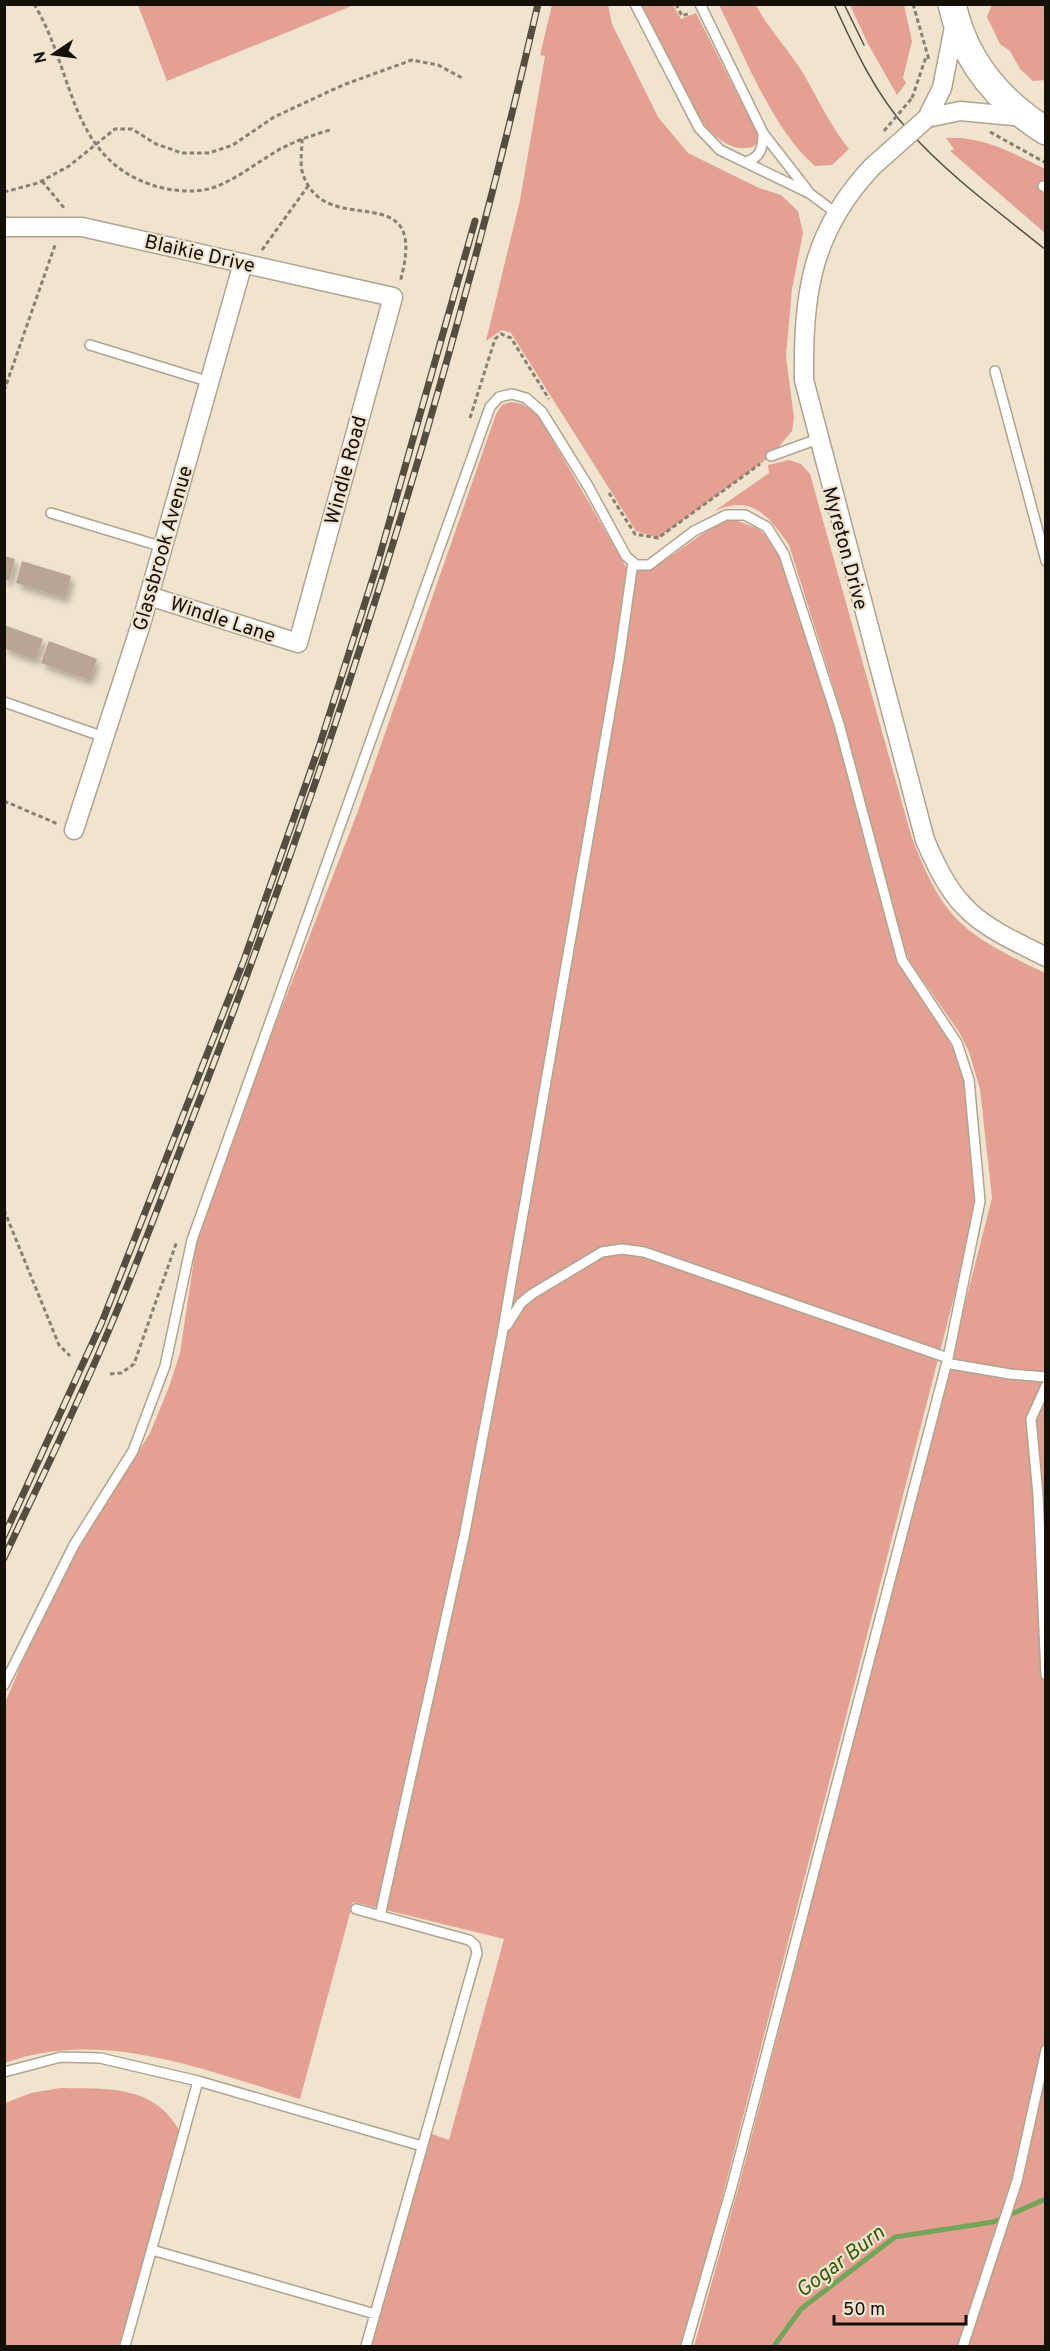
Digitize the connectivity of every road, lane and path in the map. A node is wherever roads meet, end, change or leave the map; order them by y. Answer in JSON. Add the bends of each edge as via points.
{"nodes":[{"id":1,"x":34,"y":4,"type":"edge"},
{"id":2,"x":635,"y":4,"type":"edge"},
{"id":3,"x":676,"y":4,"type":"edge"},
{"id":4,"x":700,"y":6,"type":"edge"},
{"id":5,"x":954,"y":13,"type":"edge"},
{"id":6,"x":926,"y":55,"type":"dead end"},
{"id":7,"x":464,"y":79,"type":"dead end"},
{"id":8,"x":1023,"y":117,"type":"junction"},
{"id":9,"x":927,"y":118,"type":"junction"},
{"id":10,"x":330,"y":130,"type":"dead end"},
{"id":11,"x":1046,"y":131,"type":"edge"},
{"id":12,"x":764,"y":133,"type":"junction"},
{"id":13,"x":882,"y":133,"type":"dead end"},
{"id":14,"x":302,"y":138,"type":"junction"},
{"id":15,"x":94,"y":146,"type":"junction"},
{"id":16,"x":746,"y":162,"type":"junction"},
{"id":17,"x":42,"y":181,"type":"junction"},
{"id":18,"x":308,"y":186,"type":"junction"},
{"id":19,"x":4,"y":192,"type":"edge"},
{"id":20,"x":809,"y":193,"type":"junction"},
{"id":21,"x":836,"y":213,"type":"junction"},
{"id":22,"x":64,"y":219,"type":"junction"},
{"id":23,"x":4,"y":227,"type":"edge"},
{"id":24,"x":248,"y":256,"type":"junction"},
{"id":25,"x":393,"y":297,"type":"junction"},
{"id":26,"x":90,"y":345,"type":"dead end"},
{"id":27,"x":995,"y":371,"type":"dead end"},
{"id":28,"x":210,"y":382,"type":"junction"},
{"id":29,"x":4,"y":391,"type":"edge"},
{"id":30,"x":551,"y":403,"type":"dead end"},
{"id":31,"x":467,"y":427,"type":"dead end"},
{"id":32,"x":818,"y":440,"type":"junction"},
{"id":33,"x":771,"y":456,"type":"joint"},
{"id":34,"x":603,"y":483,"type":"dead end"},
{"id":35,"x":51,"y":513,"type":"dead end"},
{"id":36,"x":163,"y":547,"type":"junction"},
{"id":37,"x":1046,"y":561,"type":"edge"},
{"id":38,"x":633,"y":562,"type":"junction"},
{"id":39,"x":149,"y":596,"type":"junction"},
{"id":40,"x":298,"y":643,"type":"joint"},
{"id":41,"x":4,"y":702,"type":"edge"},
{"id":42,"x":104,"y":737,"type":"junction"},
{"id":43,"x":4,"y":801,"type":"edge"},
{"id":44,"x":74,"y":831,"type":"joint"},
{"id":45,"x":1046,"y":957,"type":"edge"},
{"id":46,"x":4,"y":1210,"type":"edge"},
{"id":47,"x":180,"y":1232,"type":"dead end"},
{"id":48,"x":502,"y":1335,"type":"junction"},
{"id":49,"x":70,"y":1356,"type":"dead end"},
{"id":50,"x":949,"y":1361,"type":"junction"},
{"id":51,"x":110,"y":1374,"type":"dead end"},
{"id":52,"x":1046,"y":1377,"type":"edge"},
{"id":53,"x":1046,"y":1386,"type":"edge"},
{"id":54,"x":1046,"y":1675,"type":"edge"},
{"id":55,"x":4,"y":1685,"type":"edge"},
{"id":56,"x":357,"y":1909,"type":"dead end"},
{"id":57,"x":380,"y":1916,"type":"junction"},
{"id":58,"x":1046,"y":2050,"type":"edge"},
{"id":59,"x":4,"y":2072,"type":"edge"},
{"id":60,"x":198,"y":2081,"type":"junction"},
{"id":61,"x":422,"y":2146,"type":"junction"},
{"id":62,"x":152,"y":2250,"type":"junction"},
{"id":63,"x":375,"y":2314,"type":"junction"},
{"id":64,"x":125,"y":2346,"type":"edge"},
{"id":65,"x":366,"y":2346,"type":"edge"},
{"id":66,"x":686,"y":2346,"type":"edge"},
{"id":67,"x":963,"y":2346,"type":"edge"}],
"edges":[{"from":1,"to":15,"type":"path"},
{"from":2,"to":16,"type":"lane","via":[[699,128],[720,150]]},
{"from":3,"to":4,"type":"path","via":[[682,16]]},
{"from":4,"to":12,"type":"lane"},
{"from":5,"to":8,"type":"main road","via":[[968,52],[987,82]]},
{"from":5,"to":9,"type":"street","name":"Myreton Drive","via":[[942,88]]},
{"from":6,"to":13,"type":"path","bridge":true,"via":[[912,98]]},
{"from":7,"to":15,"type":"path","via":[[438,64],[412,60],[342,85],[274,117],[233,145],[209,153],[182,153],[156,144],[132,129],[115,129]]},
{"from":8,"to":9,"type":"street","name":"Myreton Drive","via":[[960,111]]},
{"from":8,"to":11,"type":"main road"},
{"from":9,"to":21,"type":"street","name":"Myreton Drive","bridge":true,"via":[[872,167]]},
{"from":10,"to":14,"type":"path"},
{"from":12,"to":16,"type":"lane","via":[[763,148]]},
{"from":12,"to":20,"type":"lane"},
{"from":14,"to":15,"type":"path","via":[[214,188],[196,190],[166,189],[134,179]]},
{"from":14,"to":18,"type":"path","via":[[302,169]]},
{"from":15,"to":17,"type":"path"},
{"from":16,"to":20,"type":"lane"},
{"from":17,"to":19,"type":"path"},
{"from":17,"to":22,"type":"path"},
{"from":18,"to":24,"type":"path","via":[[264,250]]},
{"from":18,"to":25,"type":"path","via":[[321,200],[337,208],[383,214],[398,222],[406,238],[407,259]]},
{"from":20,"to":21,"type":"lane"},
{"from":21,"to":32,"type":"street","name":"Myreton Drive","via":[[813,264],[806,304],[804,380]]},
{"from":22,"to":23,"type":"street","name":"Blaikie Drive"},
{"from":22,"to":24,"type":"street","name":"Blaikie Drive","via":[[82,226]]},
{"from":22,"to":29,"type":"path"},
{"from":24,"to":25,"type":"street","name":"Blaikie Drive"},
{"from":24,"to":28,"type":"street","name":"Glassbrook Avenue"},
{"from":25,"to":40,"type":"street","name":"Windle Road"},
{"from":26,"to":28,"type":"lane"},
{"from":27,"to":37,"type":"lane"},
{"from":28,"to":36,"type":"street","name":"Glassbrook Avenue"},
{"from":30,"to":31,"type":"path","via":[[511,338],[501,334],[495,339]]},
{"from":32,"to":33,"type":"lane"},
{"from":32,"to":45,"type":"street","name":"Myreton Drive","via":[[913,801],[941,878],[962,906],[990,929]]},
{"from":33,"to":34,"type":"path","via":[[658,537],[635,534]]},
{"from":35,"to":36,"type":"lane"},
{"from":36,"to":39,"type":"street","name":"Glassbrook Avenue"},
{"from":38,"to":48,"type":"lane"},
{"from":38,"to":50,"type":"lane","via":[[649,565],[694,531],[726,515],[745,515],[767,527],[784,554],[839,724],[902,960],[957,1043],[969,1080],[980,1202]]},
{"from":38,"to":55,"type":"lane","via":[[542,412],[526,398],[512,394],[499,398],[490,407],[192,1240],[165,1366],[133,1451],[74,1545]]},
{"from":39,"to":40,"type":"street","name":"Windle Lane"},
{"from":39,"to":42,"type":"street","name":"Glassbrook Avenue"},
{"from":41,"to":42,"type":"lane"},
{"from":42,"to":44,"type":"street","name":"Glassbrook Avenue"},
{"from":43,"to":44,"type":"path"},
{"from":46,"to":49,"type":"path","via":[[59,1345]]},
{"from":47,"to":51,"type":"path","via":[[134,1364]]},
{"from":48,"to":50,"type":"lane","via":[[512,1315],[532,1294],[602,1252],[622,1249],[644,1252]]},
{"from":48,"to":57,"type":"lane","via":[[464,1538]]},
{"from":50,"to":52,"type":"lane"},
{"from":50,"to":66,"type":"lane","via":[[732,2186]]},
{"from":53,"to":54,"type":"lane","via":[[1031,1419]]},
{"from":56,"to":57,"type":"lane"},
{"from":57,"to":61,"type":"lane","via":[[476,1945],[477,1953]]},
{"from":58,"to":67,"type":"lane","via":[[1017,2181]]},
{"from":59,"to":60,"type":"lane","via":[[61,2057],[100,2058]]},
{"from":60,"to":61,"type":"lane"},
{"from":60,"to":62,"type":"lane"},
{"from":61,"to":63,"type":"lane"},
{"from":62,"to":63,"type":"lane"},
{"from":62,"to":64,"type":"lane"},
{"from":63,"to":65,"type":"lane"}]}
